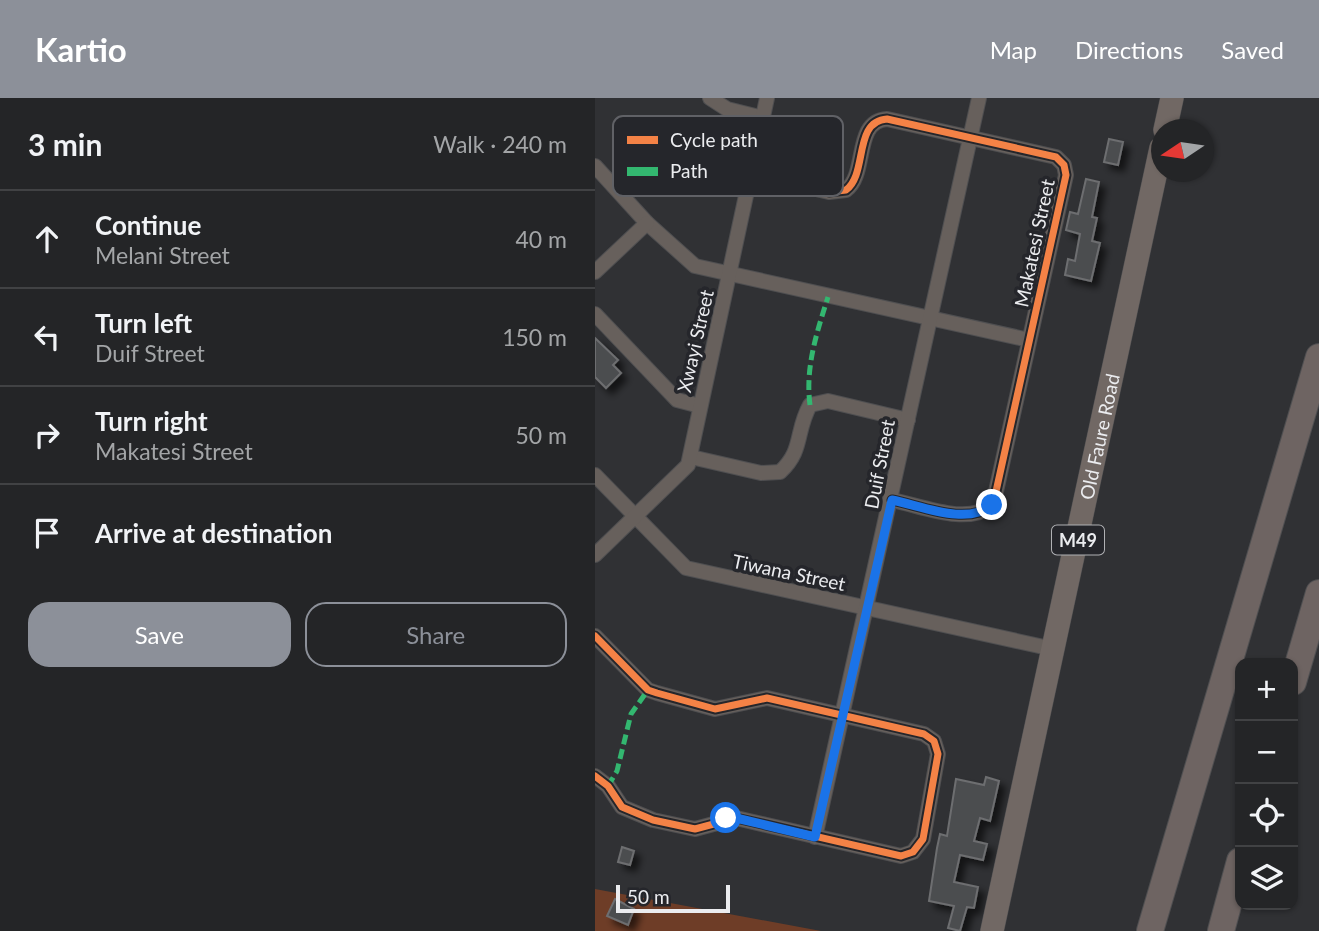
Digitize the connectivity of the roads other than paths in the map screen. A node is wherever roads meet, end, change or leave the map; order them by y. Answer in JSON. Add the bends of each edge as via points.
{"nodes":[{"id":1,"x":710,"y":98,"type":"edge"},
{"id":2,"x":767,"y":98,"type":"edge"},
{"id":3,"x":979,"y":98,"type":"edge"},
{"id":4,"x":1172,"y":98,"type":"edge"},
{"id":5,"x":755,"y":116,"type":"edge"},
{"id":6,"x":763,"y":116,"type":"edge"},
{"id":7,"x":1167,"y":119,"type":"edge"},
{"id":8,"x":970,"y":138,"type":"junction"},
{"id":9,"x":595,"y":166,"type":"edge"},
{"id":10,"x":1154,"y":182,"type":"edge"},
{"id":11,"x":613,"y":186,"type":"edge"},
{"id":12,"x":843,"y":190,"type":"edge"},
{"id":13,"x":622,"y":196,"type":"edge"},
{"id":14,"x":747,"y":196,"type":"edge"},
{"id":15,"x":647,"y":223,"type":"junction"},
{"id":16,"x":595,"y":272,"type":"edge"},
{"id":17,"x":730,"y":276,"type":"junction"},
{"id":18,"x":595,"y":314,"type":"edge"},
{"id":19,"x":932,"y":319,"type":"junction"},
{"id":20,"x":1029,"y":340,"type":"junction"},
{"id":21,"x":1319,"y":357,"type":"edge"},
{"id":22,"x":700,"y":406,"type":"junction"},
{"id":23,"x":908,"y":419,"type":"junction"},
{"id":24,"x":691,"y":457,"type":"junction"},
{"id":25,"x":595,"y":475,"type":"edge"},
{"id":26,"x":892,"y":500,"type":"junction"},
{"id":27,"x":634,"y":517,"type":"junction"},
{"id":28,"x":595,"y":555,"type":"edge"},
{"id":29,"x":1319,"y":593,"type":"edge"},
{"id":30,"x":868,"y":608,"type":"junction"},
{"id":31,"x":595,"y":636,"type":"edge"},
{"id":32,"x":1053,"y":649,"type":"junction"},
{"id":33,"x":1298,"y":665,"type":"edge"},
{"id":34,"x":843,"y":715,"type":"junction"},
{"id":35,"x":595,"y":776,"type":"edge"},
{"id":36,"x":815,"y":837,"type":"junction"},
{"id":37,"x":1235,"y":880,"type":"edge"},
{"id":38,"x":992,"y":931,"type":"edge"},
{"id":39,"x":1150,"y":931,"type":"edge"},
{"id":40,"x":1221,"y":931,"type":"edge"}],
"edges":[{"from":1,"to":5,"type":"street","via":[[727,109]]},
{"from":2,"to":6,"type":"street","name":"Xwayi Street"},
{"from":3,"to":8,"type":"street","name":"Duif Street"},
{"from":4,"to":7,"type":"main road"},
{"from":8,"to":12,"type":"street","name":"Makatesi Street","via":[[880,119],[868,129],[854,178]]},
{"from":8,"to":19,"type":"street","name":"Duif Street"},
{"from":8,"to":20,"type":"street","name":"Makatesi Street","via":[[1056,157],[1066,169]]},
{"from":9,"to":11,"type":"street"},
{"from":10,"to":32,"type":"main road","name":"Old Faure Road","number":"M49"},
{"from":13,"to":15,"type":"street"},
{"from":14,"to":17,"type":"street","name":"Xwayi Street"},
{"from":15,"to":16,"type":"street"},
{"from":15,"to":17,"type":"street","via":[[691,264]]},
{"from":17,"to":19,"type":"street"},
{"from":17,"to":22,"type":"street","name":"Xwayi Street"},
{"from":18,"to":22,"type":"street","via":[[677,400]]},
{"from":19,"to":20,"type":"street"},
{"from":19,"to":23,"type":"street","name":"Duif Street"},
{"from":20,"to":26,"type":"street","name":"Makatesi Street","via":[[992,505],[965,515]]},
{"from":21,"to":39,"type":"highway"},
{"from":22,"to":24,"type":"street","name":"Xwayi Street"},
{"from":23,"to":24,"type":"street","via":[[828,401],[810,405],[802,419],[794,459],[780,472],[761,473]]},
{"from":23,"to":26,"type":"street","name":"Duif Street"},
{"from":24,"to":27,"type":"street","name":"Xwayi Street","via":[[681,474]]},
{"from":25,"to":27,"type":"street","name":"Tiwana Street"},
{"from":26,"to":30,"type":"street","name":"Duif Street"},
{"from":27,"to":28,"type":"street","name":"Xwayi Street"},
{"from":27,"to":30,"type":"street","name":"Tiwana Street","via":[[686,568]]},
{"from":29,"to":33,"type":"highway"},
{"from":30,"to":32,"type":"street","name":"Tiwana Street"},
{"from":30,"to":34,"type":"street","name":"Duif Street"},
{"from":31,"to":34,"type":"street","via":[[648,690],[657,693],[711,709],[767,698]]},
{"from":32,"to":38,"type":"main road","name":"Old Faure Road","number":"M49"},
{"from":34,"to":36,"type":"street","name":"Duif Street"},
{"from":34,"to":36,"type":"street","via":[[924,734],[937,747],[923,839],[913,852],[899,855]]},
{"from":35,"to":36,"type":"street","via":[[622,807],[653,820],[695,829],[736,818]]},
{"from":37,"to":40,"type":"highway"}]}
